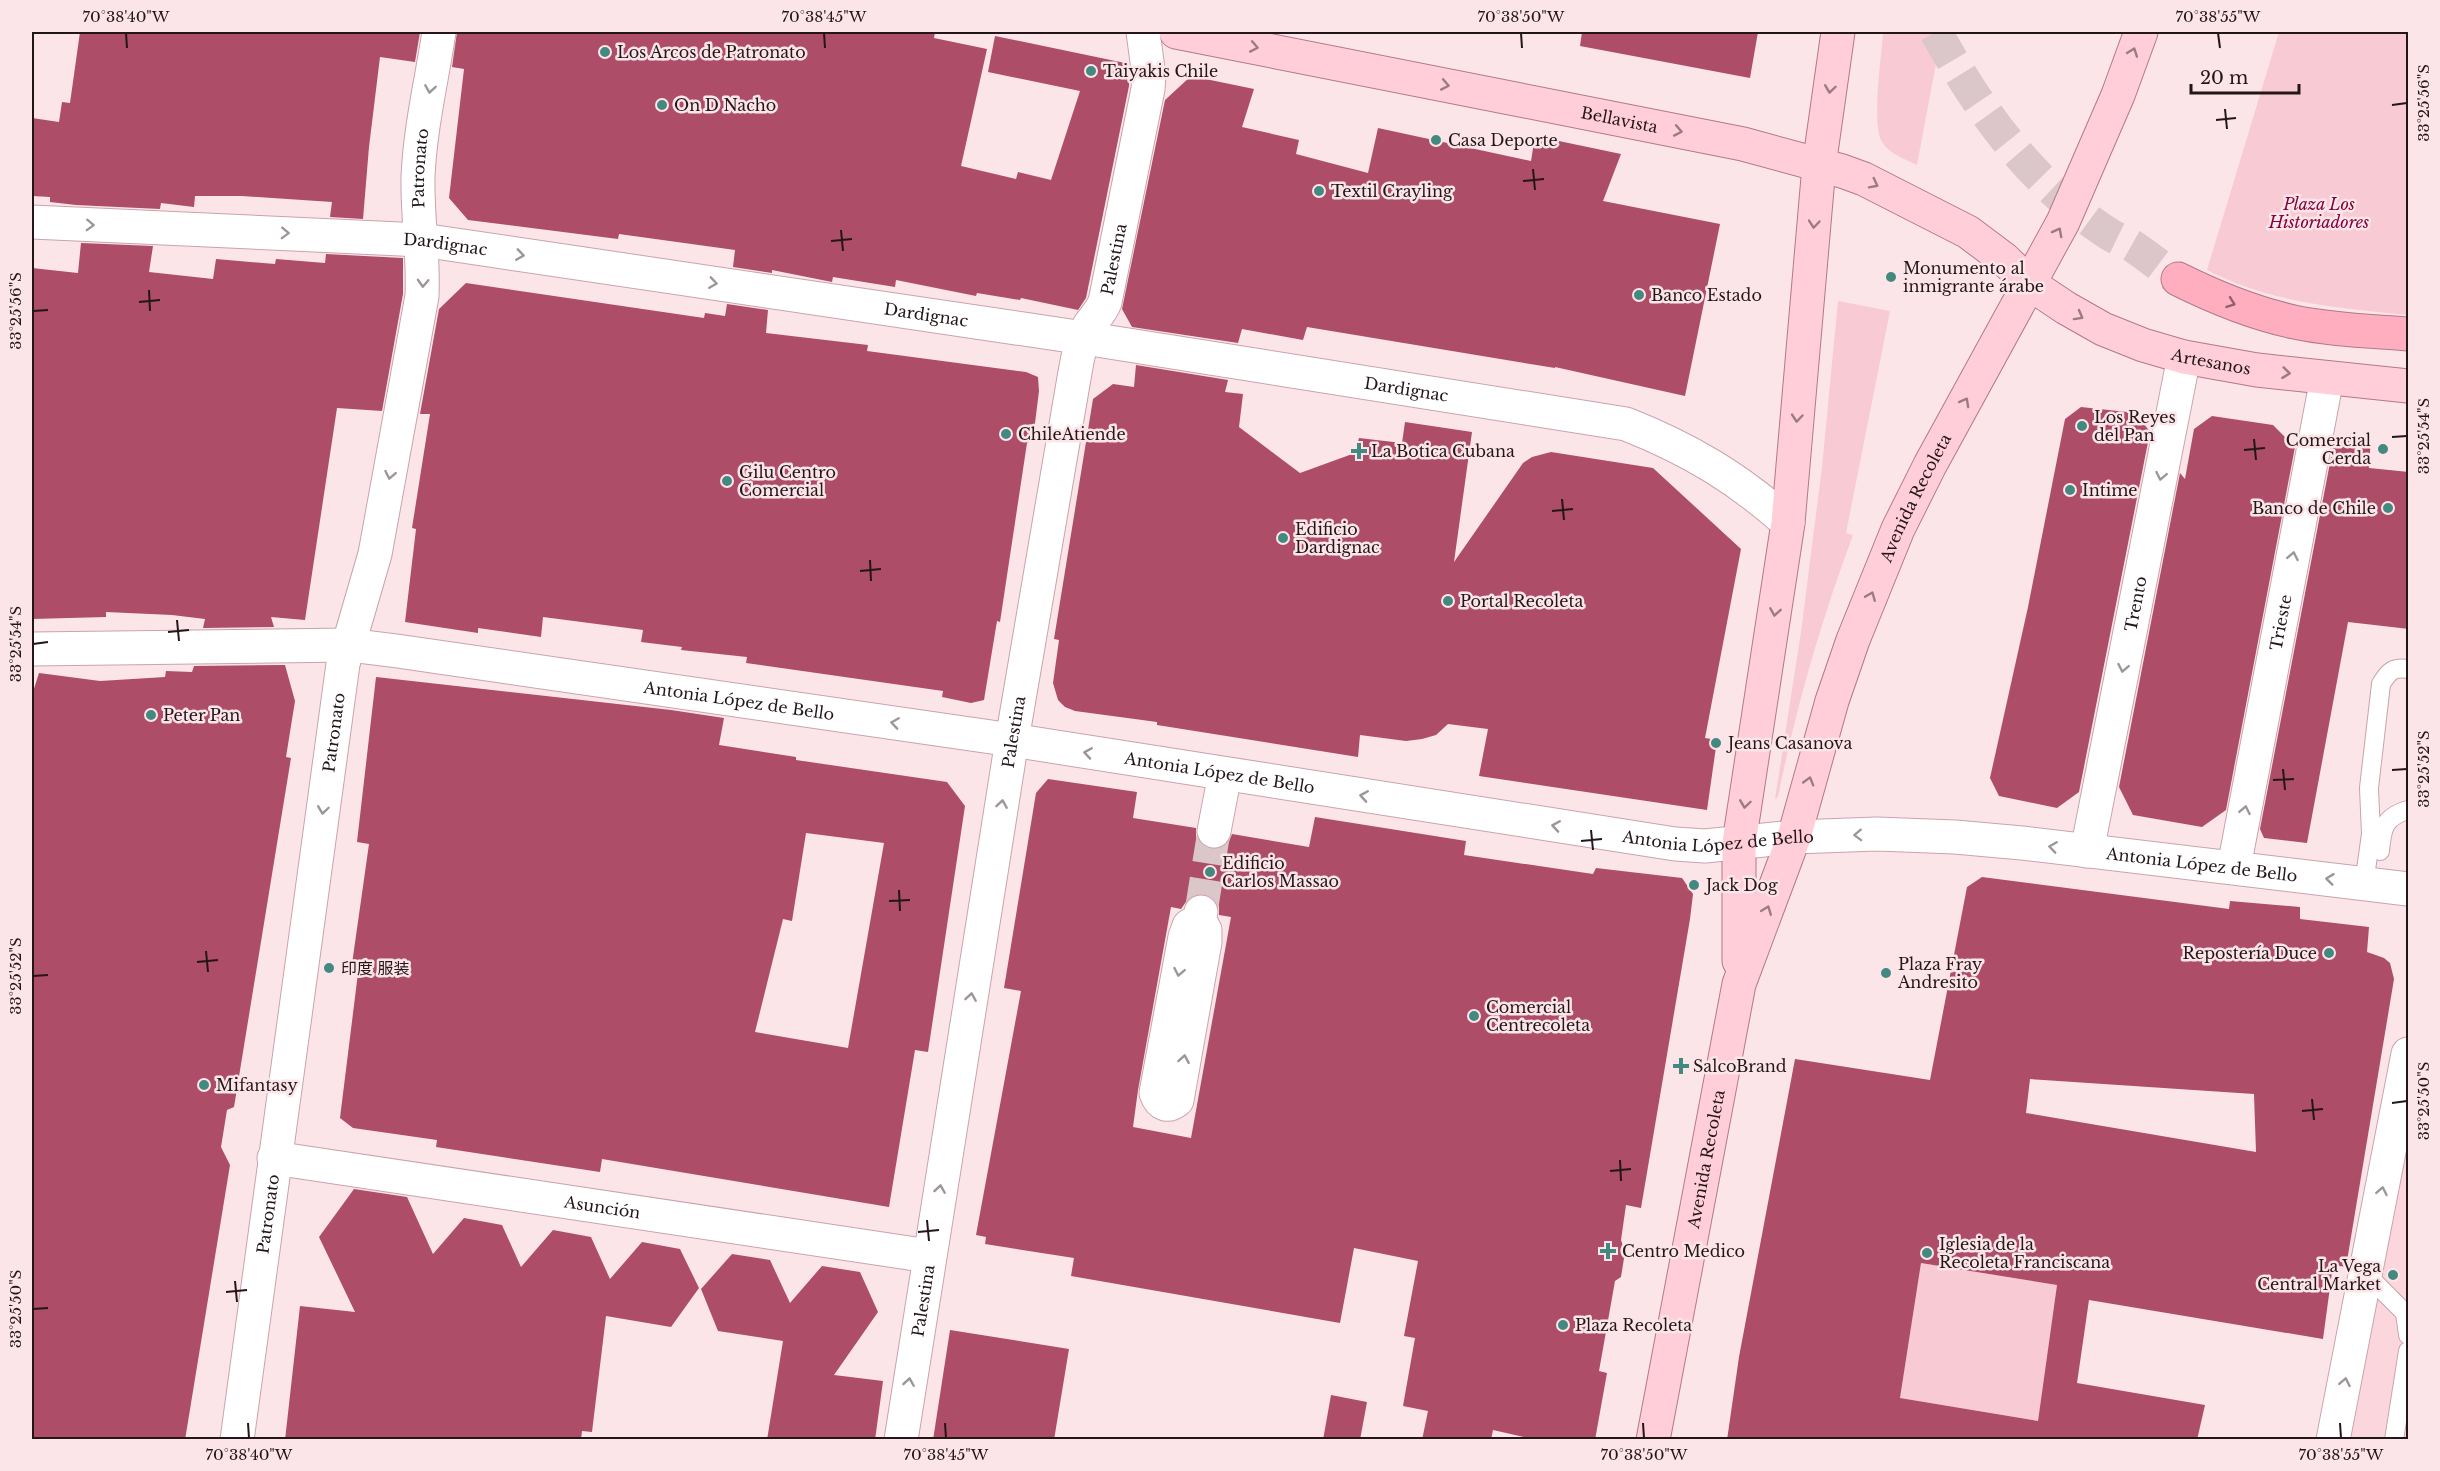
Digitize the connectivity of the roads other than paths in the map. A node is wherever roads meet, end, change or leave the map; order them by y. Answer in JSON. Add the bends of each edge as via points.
{"nodes":[{"id":1,"x":439,"y":32,"type":"edge"},
{"id":2,"x":1143,"y":32,"type":"edge"},
{"id":3,"x":1176,"y":32,"type":"edge"},
{"id":4,"x":1838,"y":32,"type":"edge"},
{"id":5,"x":2141,"y":32,"type":"edge"},
{"id":6,"x":1819,"y":166,"type":"junction"},
{"id":7,"x":32,"y":222,"type":"edge"},
{"id":8,"x":422,"y":240,"type":"junction"},
{"id":9,"x":2178,"y":279,"type":"tunnel mouth"},
{"id":10,"x":2030,"y":284,"type":"junction"},
{"id":11,"x":2409,"y":334,"type":"edge"},
{"id":12,"x":1084,"y":338,"type":"junction"},
{"id":13,"x":2184,"y":357,"type":"junction"},
{"id":14,"x":2327,"y":378,"type":"junction"},
{"id":15,"x":2409,"y":386,"type":"edge"},
{"id":16,"x":1788,"y":523,"type":"junction"},
{"id":17,"x":349,"y":645,"type":"junction"},
{"id":18,"x":32,"y":649,"type":"edge"},
{"id":19,"x":2409,"y":669,"type":"edge"},
{"id":20,"x":1012,"y":740,"type":"junction"},
{"id":21,"x":1225,"y":774,"type":"junction"},
{"id":22,"x":2370,"y":806,"type":"junction"},
{"id":23,"x":2402,"y":812,"type":"edge"},
{"id":24,"x":1214,"y":831,"type":"tunnel mouth"},
{"id":25,"x":1794,"y":837,"type":"junction"},
{"id":26,"x":1739,"y":843,"type":"junction"},
{"id":27,"x":2087,"y":851,"type":"junction"},
{"id":28,"x":2234,"y":867,"type":"junction"},
{"id":29,"x":2370,"y":885,"type":"junction"},
{"id":30,"x":2409,"y":889,"type":"edge"},
{"id":31,"x":1739,"y":984,"type":"junction"},
{"id":32,"x":2409,"y":1054,"type":"edge"},
{"id":33,"x":274,"y":1158,"type":"junction"},
{"id":34,"x":929,"y":1256,"type":"junction"},
{"id":35,"x":2366,"y":1274,"type":"junction"},
{"id":36,"x":2409,"y":1335,"type":"edge"},
{"id":37,"x":2409,"y":1351,"type":"edge"},
{"id":38,"x":237,"y":1440,"type":"edge"},
{"id":39,"x":900,"y":1440,"type":"edge"},
{"id":40,"x":1653,"y":1440,"type":"edge"},
{"id":41,"x":2333,"y":1440,"type":"edge"},
{"id":42,"x":2394,"y":1440,"type":"edge"}],
"edges":[{"from":1,"to":8,"type":"street","name":"Patronato","one_way":true,"via":[[418,174]]},
{"from":2,"to":12,"type":"street","name":"Palestina","via":[[1148,89],[1104,302]]},
{"from":3,"to":6,"type":"main road","name":"Bellavista","one_way":true,"via":[[1743,144]]},
{"from":4,"to":6,"type":"main road","name":"Avenida Recoleta","one_way":true},
{"from":10,"to":5,"type":"main road","name":"Avenida Recoleta","one_way":true,"via":[[2091,160]]},
{"from":6,"to":10,"type":"main road","name":"Bellavista","one_way":true,"via":[[1864,179],[1968,232]]},
{"from":6,"to":16,"type":"main road","name":"Avenida Recoleta","one_way":true},
{"from":7,"to":8,"type":"street","name":"Dardignac","one_way":true},
{"from":8,"to":12,"type":"street","name":"Dardignac","one_way":true},
{"from":8,"to":17,"type":"street","name":"Patronato","one_way":true,"via":[[422,296],[399,428],[369,579]]},
{"from":9,"to":11,"type":"highway","one_way":true,"via":[[2214,297],[2296,322]]},
{"from":10,"to":13,"type":"main road","name":"Artesanos","one_way":true,"via":[[2103,329]]},
{"from":25,"to":10,"type":"main road","name":"Avenida Recoleta","one_way":true,"via":[[1832,701],[1898,529]]},
{"from":12,"to":16,"type":"street","name":"Dardignac","via":[[1626,424],[1663,438],[1722,471]]},
{"from":12,"to":20,"type":"street","name":"Palestina"},
{"from":13,"to":14,"type":"main road","name":"Artesanos","one_way":true},
{"from":13,"to":27,"type":"street","name":"Trento","one_way":true},
{"from":14,"to":15,"type":"main road","name":"Artesanos"},
{"from":28,"to":14,"type":"street","name":"Trieste","one_way":true},
{"from":16,"to":26,"type":"main road","name":"Avenida Recoleta","one_way":true},
{"from":17,"to":18,"type":"street","name":"Antonia López de Bello"},
{"from":20,"to":17,"type":"street","name":"Antonia López de Bello","one_way":true},
{"from":17,"to":33,"type":"street","name":"Patronato","one_way":true,"via":[[343,664]]},
{"from":19,"to":22,"type":"lane","via":[[2388,672],[2381,684]]},
{"from":21,"to":20,"type":"street","name":"Antonia López de Bello","one_way":true},
{"from":34,"to":20,"type":"street","name":"Palestina","one_way":true},
{"from":21,"to":24,"type":"street"},
{"from":26,"to":21,"type":"street","name":"Antonia López de Bello","one_way":true,"via":[[1675,844]]},
{"from":22,"to":23,"type":"lane"},
{"from":22,"to":29,"type":"lane"},
{"from":23,"to":29,"type":"lane","via":[[2382,828]]},
{"from":25,"to":26,"type":"street","name":"Antonia López de Bello"},
{"from":27,"to":25,"type":"street","name":"Antonia López de Bello","one_way":true,"via":[[1955,837]]},
{"from":31,"to":25,"type":"main road","name":"Avenida Recoleta","one_way":true},
{"from":26,"to":31,"type":"main road","name":"Avenida Recoleta"},
{"from":27,"to":28,"type":"street","name":"Antonia López de Bello"},
{"from":29,"to":28,"type":"street","name":"Antonia López de Bello","one_way":true},
{"from":29,"to":30,"type":"street","name":"Antonia López de Bello"},
{"from":31,"to":40,"type":"main road","name":"Avenida Recoleta"},
{"from":35,"to":32,"type":"street","one_way":true},
{"from":33,"to":34,"type":"street","name":"Asunción"},
{"from":33,"to":38,"type":"street","name":"Patronato"},
{"from":39,"to":34,"type":"street","name":"Palestina","one_way":true},
{"from":35,"to":36,"type":"lane","via":[[2405,1313]]},
{"from":41,"to":35,"type":"street","one_way":true},
{"from":37,"to":42,"type":"lane"}]}
